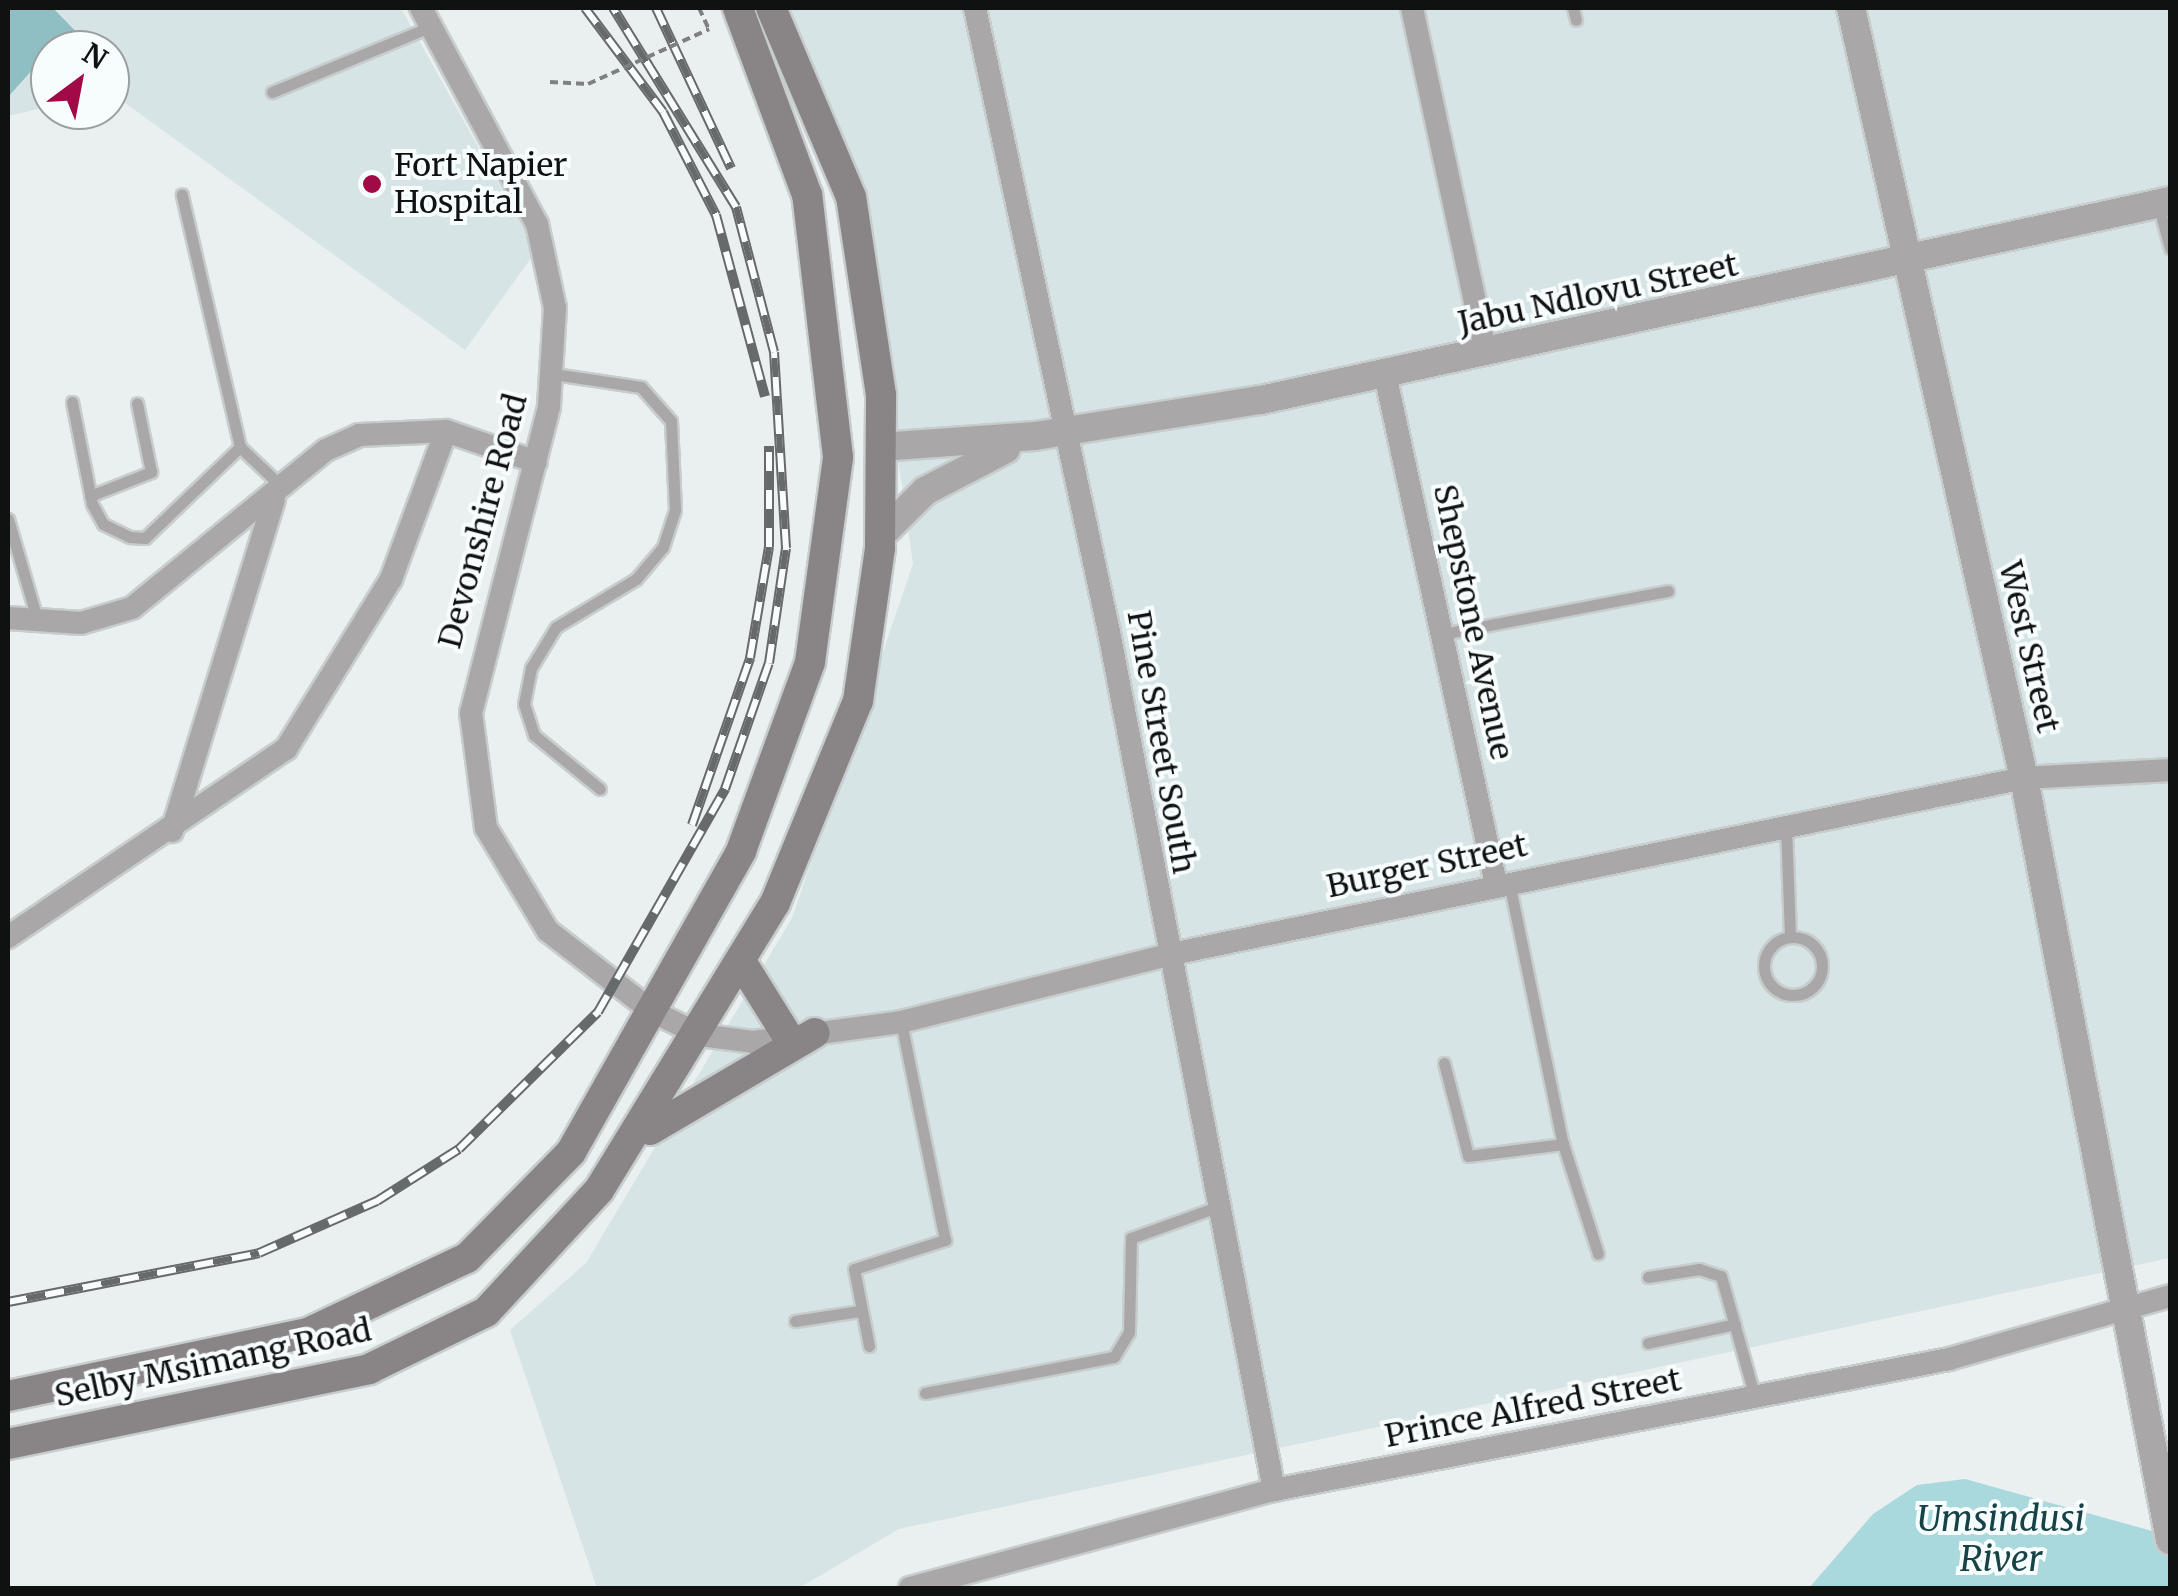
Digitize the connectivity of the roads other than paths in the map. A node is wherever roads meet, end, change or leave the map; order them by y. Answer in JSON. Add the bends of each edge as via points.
{"nodes":[{"id":1,"x":738,"y":8,"type":"edge"},
{"id":2,"x":771,"y":8,"type":"edge"},
{"id":3,"x":974,"y":8,"type":"edge"},
{"id":4,"x":1412,"y":8,"type":"edge"},
{"id":5,"x":1851,"y":8,"type":"edge"},
{"id":6,"x":427,"y":16,"type":"edge"},
{"id":7,"x":272,"y":92,"type":"dead end"},
{"id":8,"x":182,"y":195,"type":"dead end"},
{"id":9,"x":2164,"y":202,"type":"edge"},
{"id":10,"x":2170,"y":248,"type":"edge"},
{"id":11,"x":1908,"y":262,"type":"junction"},
{"id":12,"x":1486,"y":353,"type":"junction"},
{"id":13,"x":554,"y":374,"type":"junction"},
{"id":14,"x":1386,"y":374,"type":"junction"},
{"id":15,"x":72,"y":402,"type":"dead end"},
{"id":16,"x":137,"y":402,"type":"dead end"},
{"id":17,"x":1065,"y":430,"type":"junction"},
{"id":18,"x":446,"y":431,"type":"junction"},
{"id":19,"x":1035,"y":436,"type":"junction"},
{"id":20,"x":240,"y":447,"type":"junction"},
{"id":21,"x":880,"y":447,"type":"junction"},
{"id":22,"x":536,"y":462,"type":"junction"},
{"id":23,"x":279,"y":493,"type":"junction"},
{"id":24,"x":90,"y":496,"type":"junction"},
{"id":25,"x":8,"y":519,"type":"edge"},
{"id":26,"x":880,"y":536,"type":"junction"},
{"id":27,"x":1668,"y":591,"type":"dead end"},
{"id":28,"x":8,"y":618,"type":"edge"},
{"id":29,"x":38,"y":622,"type":"junction"},
{"id":30,"x":1442,"y":634,"type":"junction"},
{"id":31,"x":2170,"y":770,"type":"edge"},
{"id":32,"x":2024,"y":778,"type":"junction"},
{"id":33,"x":600,"y":789,"type":"dead end"},
{"id":34,"x":1786,"y":826,"type":"junction"},
{"id":35,"x":172,"y":830,"type":"junction"},
{"id":36,"x":1502,"y":883,"type":"junction"},
{"id":37,"x":1790,"y":937,"type":"junction"},
{"id":38,"x":8,"y":938,"type":"edge"},
{"id":39,"x":1167,"y":955,"type":"junction"},
{"id":40,"x":742,"y":963,"type":"junction"},
{"id":41,"x":652,"y":1011,"type":"junction"},
{"id":42,"x":901,"y":1022,"type":"junction"},
{"id":43,"x":700,"y":1035,"type":"junction"},
{"id":44,"x":802,"y":1035,"type":"junction"},
{"id":45,"x":1444,"y":1063,"type":"dead end"},
{"id":46,"x":632,"y":1144,"type":"junction"},
{"id":47,"x":1563,"y":1144,"type":"junction"},
{"id":48,"x":1217,"y":1207,"type":"junction"},
{"id":49,"x":1598,"y":1254,"type":"dead end"},
{"id":50,"x":1648,"y":1277,"type":"dead end"},
{"id":51,"x":2170,"y":1296,"type":"edge"},
{"id":52,"x":2125,"y":1306,"type":"junction"},
{"id":53,"x":859,"y":1311,"type":"junction"},
{"id":54,"x":796,"y":1321,"type":"dead end"},
{"id":55,"x":1735,"y":1324,"type":"junction"},
{"id":56,"x":1648,"y":1343,"type":"dead end"},
{"id":57,"x":869,"y":1346,"type":"dead end"},
{"id":58,"x":925,"y":1392,"type":"dead end"},
{"id":59,"x":8,"y":1396,"type":"edge"},
{"id":60,"x":1755,"y":1398,"type":"junction"},
{"id":61,"x":8,"y":1444,"type":"edge"},
{"id":62,"x":1274,"y":1490,"type":"junction"},
{"id":63,"x":2170,"y":1540,"type":"edge"},
{"id":64,"x":910,"y":1588,"type":"edge"}],
"edges":[{"from":1,"to":41,"type":"main road","name":"Selby Msimang Road","via":[[781,109],[822,274],[835,381],[834,526],[810,662],[772,780]]},
{"from":2,"to":21,"type":"main road","name":"Selby Msimang Road","via":[[851,197]]},
{"from":3,"to":17,"type":"street","name":"Pine Street South"},
{"from":4,"to":12,"type":"street"},
{"from":5,"to":11,"type":"street","name":"West Street"},
{"from":6,"to":7,"type":"lane"},
{"from":6,"to":13,"type":"street","name":"Devonshire Road","via":[[549,258]]},
{"from":8,"to":20,"type":"lane"},
{"from":9,"to":10,"type":"lane"},
{"from":9,"to":11,"type":"street","name":"Jabu Ndlovu Street"},
{"from":11,"to":12,"type":"street","name":"Jabu Ndlovu Street"},
{"from":11,"to":32,"type":"street","name":"West Street"},
{"from":12,"to":14,"type":"street","name":"Jabu Ndlovu Street"},
{"from":13,"to":22,"type":"street","name":"Devonshire Road"},
{"from":13,"to":33,"type":"lane","via":[[641,387],[671,421],[675,510],[664,547],[636,579],[556,626],[530,668],[524,704],[534,735]]},
{"from":14,"to":17,"type":"street","name":"Jabu Ndlovu Street"},
{"from":14,"to":30,"type":"street","name":"Shepstone Avenue"},
{"from":15,"to":24,"type":"lane"},
{"from":16,"to":24,"type":"lane","via":[[151,472]]},
{"from":17,"to":19,"type":"street","name":"Jabu Ndlovu Street"},
{"from":17,"to":39,"type":"street","name":"Pine Street South"},
{"from":18,"to":22,"type":"street"},
{"from":18,"to":23,"type":"street","via":[[359,435]]},
{"from":18,"to":35,"type":"street","via":[[408,546],[308,724],[259,772]]},
{"from":19,"to":21,"type":"street","name":"Jabu Ndlovu Street"},
{"from":19,"to":26,"type":"street","name":"Jabu Ndlovu Street","via":[[926,490]]},
{"from":20,"to":23,"type":"lane"},
{"from":20,"to":24,"type":"lane","via":[[145,538],[103,524]]},
{"from":21,"to":26,"type":"main road","name":"Selby Msimang Road"},
{"from":22,"to":41,"type":"street","name":"Devonshire Road","via":[[478,660],[470,743],[477,793],[498,858],[548,931]]},
{"from":23,"to":29,"type":"street","via":[[132,608],[81,623]]},
{"from":23,"to":35,"type":"street"},
{"from":25,"to":29,"type":"lane"},
{"from":26,"to":40,"type":"main road","name":"Selby Msimang Road","via":[[858,701]]},
{"from":27,"to":30,"type":"lane"},
{"from":28,"to":29,"type":"street"},
{"from":30,"to":36,"type":"street","name":"Shepstone Avenue"},
{"from":31,"to":32,"type":"street","name":"Burger Street"},
{"from":32,"to":34,"type":"street","name":"Burger Street"},
{"from":32,"to":52,"type":"street","name":"West Street"},
{"from":34,"to":36,"type":"street","name":"Burger Street"},
{"from":34,"to":37,"type":"lane"},
{"from":35,"to":38,"type":"street"},
{"from":36,"to":39,"type":"street","name":"Burger Street"},
{"from":36,"to":47,"type":"lane"},
{"from":37,"to":37,"type":"lane","via":[[1764,960],[1778,992],[1797,996],[1814,989],[1821,954]]},
{"from":39,"to":42,"type":"street","name":"Burger Street"},
{"from":39,"to":48,"type":"street","name":"Pine Street South"},
{"from":40,"to":43,"type":"main road","name":"Selby Msimang Road"},
{"from":40,"to":44,"type":"main road"},
{"from":41,"to":43,"type":"street","name":"Devonshire Road"},
{"from":41,"to":59,"type":"main road","name":"Selby Msimang Road","via":[[570,1152],[467,1258],[308,1333]]},
{"from":42,"to":44,"type":"street","name":"Burger Street"},
{"from":42,"to":53,"type":"lane","via":[[945,1240],[854,1268]]},
{"from":43,"to":44,"type":"street","name":"Burger Street"},
{"from":43,"to":46,"type":"main road","name":"Selby Msimang Road"},
{"from":44,"to":46,"type":"main road"},
{"from":45,"to":47,"type":"lane","via":[[1468,1156]]},
{"from":46,"to":61,"type":"main road","name":"Selby Msimang Road","via":[[521,1281],[486,1312],[410,1352]]},
{"from":47,"to":49,"type":"lane"},
{"from":48,"to":58,"type":"lane","via":[[1131,1238],[1129,1332],[1114,1358]]},
{"from":48,"to":62,"type":"street","name":"Pine Street South"},
{"from":50,"to":55,"type":"lane","via":[[1712,1271],[1725,1282]]},
{"from":51,"to":52,"type":"street","name":"Prince Alfred Street"},
{"from":52,"to":60,"type":"street","name":"Prince Alfred Street","via":[[1949,1359]]},
{"from":52,"to":63,"type":"street","name":"West Street"},
{"from":53,"to":54,"type":"lane"},
{"from":53,"to":57,"type":"lane"},
{"from":55,"to":56,"type":"lane"},
{"from":55,"to":60,"type":"lane"},
{"from":60,"to":62,"type":"street","name":"Prince Alfred Street"},
{"from":62,"to":64,"type":"street","name":"Prince Alfred Street"}]}
